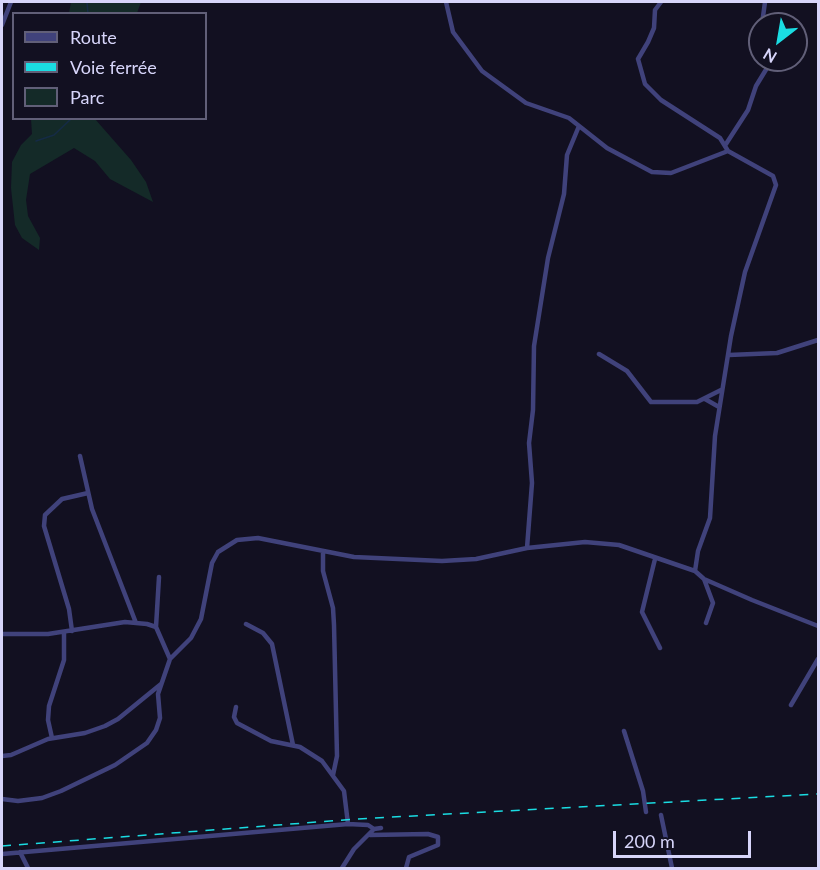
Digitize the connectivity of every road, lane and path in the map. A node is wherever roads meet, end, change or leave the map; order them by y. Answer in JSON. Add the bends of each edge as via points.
{"nodes":[{"id":1,"x":11,"y":2,"type":"edge"},
{"id":2,"x":446,"y":2,"type":"edge"},
{"id":3,"x":661,"y":2,"type":"edge"},
{"id":4,"x":2,"y":25,"type":"edge"},
{"id":5,"x":765,"y":72,"type":"edge"},
{"id":6,"x":579,"y":126,"type":"junction"},
{"id":7,"x":726,"y":144,"type":"junction"},
{"id":8,"x":728,"y":151,"type":"junction"},
{"id":9,"x":819,"y":340,"type":"edge"},
{"id":10,"x":599,"y":354,"type":"dead end"},
{"id":11,"x":729,"y":355,"type":"junction"},
{"id":12,"x":721,"y":390,"type":"junction"},
{"id":13,"x":705,"y":399,"type":"junction"},
{"id":14,"x":719,"y":407,"type":"junction"},
{"id":15,"x":80,"y":456,"type":"dead end"},
{"id":16,"x":88,"y":493,"type":"junction"},
{"id":17,"x":527,"y":548,"type":"junction"},
{"id":18,"x":323,"y":553,"type":"junction"},
{"id":19,"x":655,"y":559,"type":"junction"},
{"id":20,"x":695,"y":571,"type":"junction"},
{"id":21,"x":159,"y":577,"type":"dead end"},
{"id":22,"x":704,"y":579,"type":"junction"},
{"id":23,"x":136,"y":623,"type":"junction"},
{"id":24,"x":706,"y":623,"type":"dead end"},
{"id":25,"x":246,"y":624,"type":"dead end"},
{"id":26,"x":819,"y":626,"type":"edge"},
{"id":27,"x":156,"y":627,"type":"junction"},
{"id":28,"x":72,"y":631,"type":"junction"},
{"id":29,"x":63,"y":632,"type":"junction"},
{"id":30,"x":2,"y":634,"type":"edge"},
{"id":31,"x":660,"y":648,"type":"dead end"},
{"id":32,"x":170,"y":659,"type":"junction"},
{"id":33,"x":819,"y":659,"type":"edge"},
{"id":34,"x":161,"y":684,"type":"junction"},
{"id":35,"x":792,"y":705,"type":"dead end"},
{"id":36,"x":236,"y":707,"type":"dead end"},
{"id":37,"x":624,"y":731,"type":"dead end"},
{"id":38,"x":52,"y":738,"type":"junction"},
{"id":39,"x":293,"y":745,"type":"junction"},
{"id":40,"x":2,"y":756,"type":"edge"},
{"id":41,"x":333,"y":775,"type":"junction"},
{"id":42,"x":2,"y":799,"type":"edge"},
{"id":43,"x":646,"y":812,"type":"dead end"},
{"id":44,"x":661,"y":815,"type":"dead end"},
{"id":45,"x":348,"y":824,"type":"junction"},
{"id":46,"x":381,"y":828,"type":"dead end"},
{"id":47,"x":374,"y":830,"type":"junction"},
{"id":48,"x":370,"y":835,"type":"junction"},
{"id":49,"x":20,"y":852,"type":"junction"},
{"id":50,"x":2,"y":854,"type":"edge"},
{"id":51,"x":28,"y":868,"type":"edge"},
{"id":52,"x":342,"y":868,"type":"edge"},
{"id":53,"x":406,"y":868,"type":"edge"},
{"id":54,"x":672,"y":868,"type":"edge"}],
"edges":[{"from":1,"to":4,"type":"street"},
{"from":2,"to":6,"type":"street","via":[[453,32],[482,71],[526,103],[560,113]]},
{"from":3,"to":7,"type":"street","via":[[654,28],[638,59],[645,84],[661,100]]},
{"from":5,"to":7,"type":"street","via":[[748,110]]},
{"from":6,"to":8,"type":"street","via":[[607,148],[658,174],[680,170]]},
{"from":6,"to":17,"type":"street","via":[[567,155],[564,194],[548,258],[534,346]]},
{"from":7,"to":8,"type":"street"},
{"from":8,"to":11,"type":"street","via":[[773,176],[776,185],[745,272]]},
{"from":9,"to":11,"type":"street","via":[[777,353]]},
{"from":10,"to":13,"type":"street","via":[[627,371],[651,402],[689,404]]},
{"from":11,"to":12,"type":"street"},
{"from":12,"to":13,"type":"street"},
{"from":12,"to":14,"type":"street"},
{"from":13,"to":14,"type":"street"},
{"from":14,"to":20,"type":"street","via":[[710,518]]},
{"from":15,"to":16,"type":"street"},
{"from":16,"to":23,"type":"street"},
{"from":16,"to":28,"type":"street","via":[[62,499],[45,515],[44,526]]},
{"from":17,"to":18,"type":"street","via":[[476,559],[442,561]]},
{"from":17,"to":19,"type":"street","via":[[598,543],[629,547]]},
{"from":18,"to":32,"type":"street","via":[[258,538],[227,544],[212,563],[197,629]]},
{"from":18,"to":41,"type":"street","via":[[334,625],[337,756]]},
{"from":19,"to":20,"type":"street"},
{"from":19,"to":31,"type":"street","via":[[642,612]]},
{"from":20,"to":22,"type":"street"},
{"from":21,"to":27,"type":"street"},
{"from":22,"to":24,"type":"street","via":[[713,603]]},
{"from":22,"to":26,"type":"street"},
{"from":23,"to":27,"type":"street"},
{"from":23,"to":28,"type":"street"},
{"from":25,"to":39,"type":"street","via":[[263,633],[272,644]]},
{"from":27,"to":32,"type":"street"},
{"from":28,"to":29,"type":"street"},
{"from":29,"to":30,"type":"street"},
{"from":29,"to":38,"type":"street","via":[[64,660],[49,706]]},
{"from":32,"to":34,"type":"street"},
{"from":33,"to":35,"type":"street"},
{"from":34,"to":38,"type":"street","via":[[105,726]]},
{"from":34,"to":42,"type":"street","via":[[156,730],[134,754],[42,798]]},
{"from":36,"to":39,"type":"street","via":[[237,723],[271,741]]},
{"from":37,"to":43,"type":"street"},
{"from":38,"to":40,"type":"street"},
{"from":39,"to":41,"type":"street","via":[[322,760]]},
{"from":41,"to":45,"type":"street","via":[[346,798]]},
{"from":44,"to":54,"type":"street"},
{"from":45,"to":47,"type":"street","via":[[368,825]]},
{"from":45,"to":49,"type":"street"},
{"from":46,"to":47,"type":"street"},
{"from":47,"to":48,"type":"street"},
{"from":48,"to":52,"type":"street"},
{"from":48,"to":53,"type":"street","via":[[438,837],[438,845],[410,857]]},
{"from":49,"to":50,"type":"street"},
{"from":49,"to":51,"type":"street"}]}
